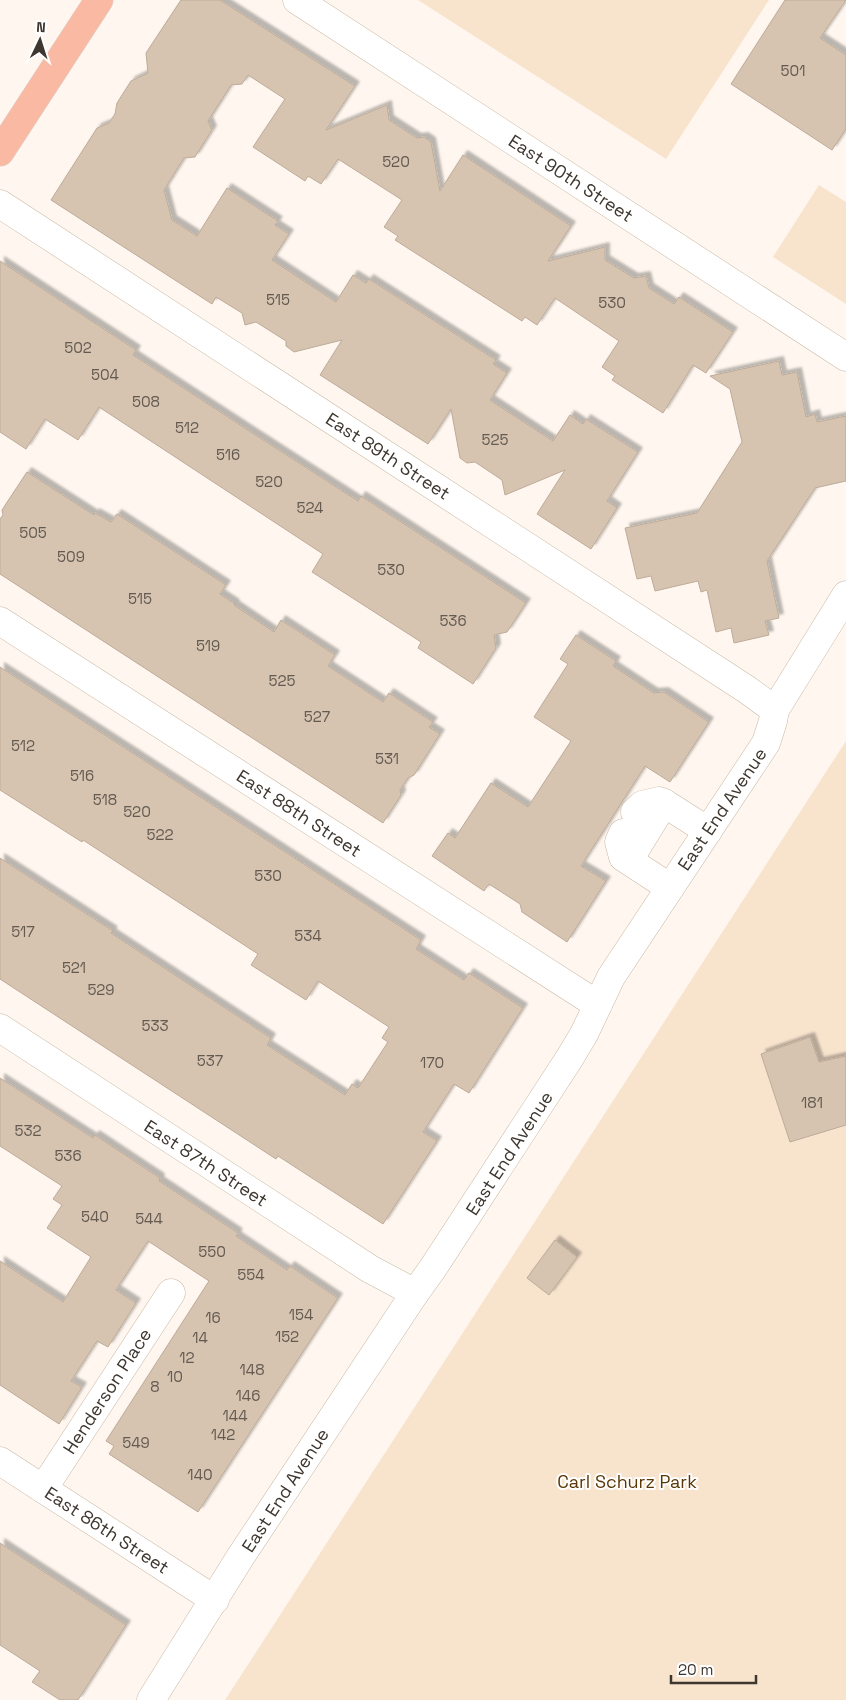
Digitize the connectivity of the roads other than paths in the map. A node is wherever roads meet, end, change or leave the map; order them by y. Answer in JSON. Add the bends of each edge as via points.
{"nodes":[{"id":1,"x":99,"y":0,"type":"edge"},
{"id":2,"x":296,"y":0,"type":"edge"},
{"id":3,"x":0,"y":152,"type":"edge"},
{"id":4,"x":0,"y":204,"type":"edge"},
{"id":5,"x":846,"y":357,"type":"edge"},
{"id":6,"x":846,"y":595,"type":"edge"},
{"id":7,"x":0,"y":621,"type":"edge"},
{"id":8,"x":775,"y":710,"type":"junction"},
{"id":9,"x":664,"y":803,"type":"junction"},
{"id":10,"x":708,"y":831,"type":"junction"},
{"id":11,"x":629,"y":860,"type":"junction"},
{"id":12,"x":669,"y":887,"type":"junction"},
{"id":13,"x":598,"y":1005,"type":"junction"},
{"id":14,"x":0,"y":1028,"type":"edge"},
{"id":15,"x":171,"y":1293,"type":"dead end"},
{"id":16,"x":415,"y":1293,"type":"junction"},
{"id":17,"x":0,"y":1461,"type":"edge"},
{"id":18,"x":43,"y":1489,"type":"junction"},
{"id":19,"x":214,"y":1600,"type":"junction"},
{"id":20,"x":151,"y":1700,"type":"edge"}],
"edges":[{"from":1,"to":3,"type":"main road"},
{"from":2,"to":5,"type":"street","name":"East 90th Street"},
{"from":4,"to":8,"type":"street","name":"East 89th Street"},
{"from":6,"to":8,"type":"street","name":"East End Avenue"},
{"from":7,"to":13,"type":"street","name":"East 88th Street"},
{"from":8,"to":10,"type":"street","name":"East End Avenue","via":[[766,743]]},
{"from":9,"to":10,"type":"street"},
{"from":9,"to":11,"type":"street"},
{"from":9,"to":11,"type":"street","via":[[642,804],[629,822],[618,842],[623,856]]},
{"from":10,"to":12,"type":"street","name":"East End Avenue"},
{"from":11,"to":12,"type":"street"},
{"from":12,"to":13,"type":"street","name":"East End Avenue","via":[[611,977]]},
{"from":13,"to":16,"type":"street","name":"East End Avenue","via":[[569,1059]]},
{"from":14,"to":16,"type":"street","name":"East 87th Street","via":[[370,1269]]},
{"from":15,"to":18,"type":"street","name":"Henderson Place"},
{"from":16,"to":19,"type":"street","name":"East End Avenue"},
{"from":17,"to":18,"type":"street","name":"East 86th Street"},
{"from":18,"to":19,"type":"street","name":"East 86th Street"},
{"from":19,"to":20,"type":"street","name":"East End Avenue"}]}
